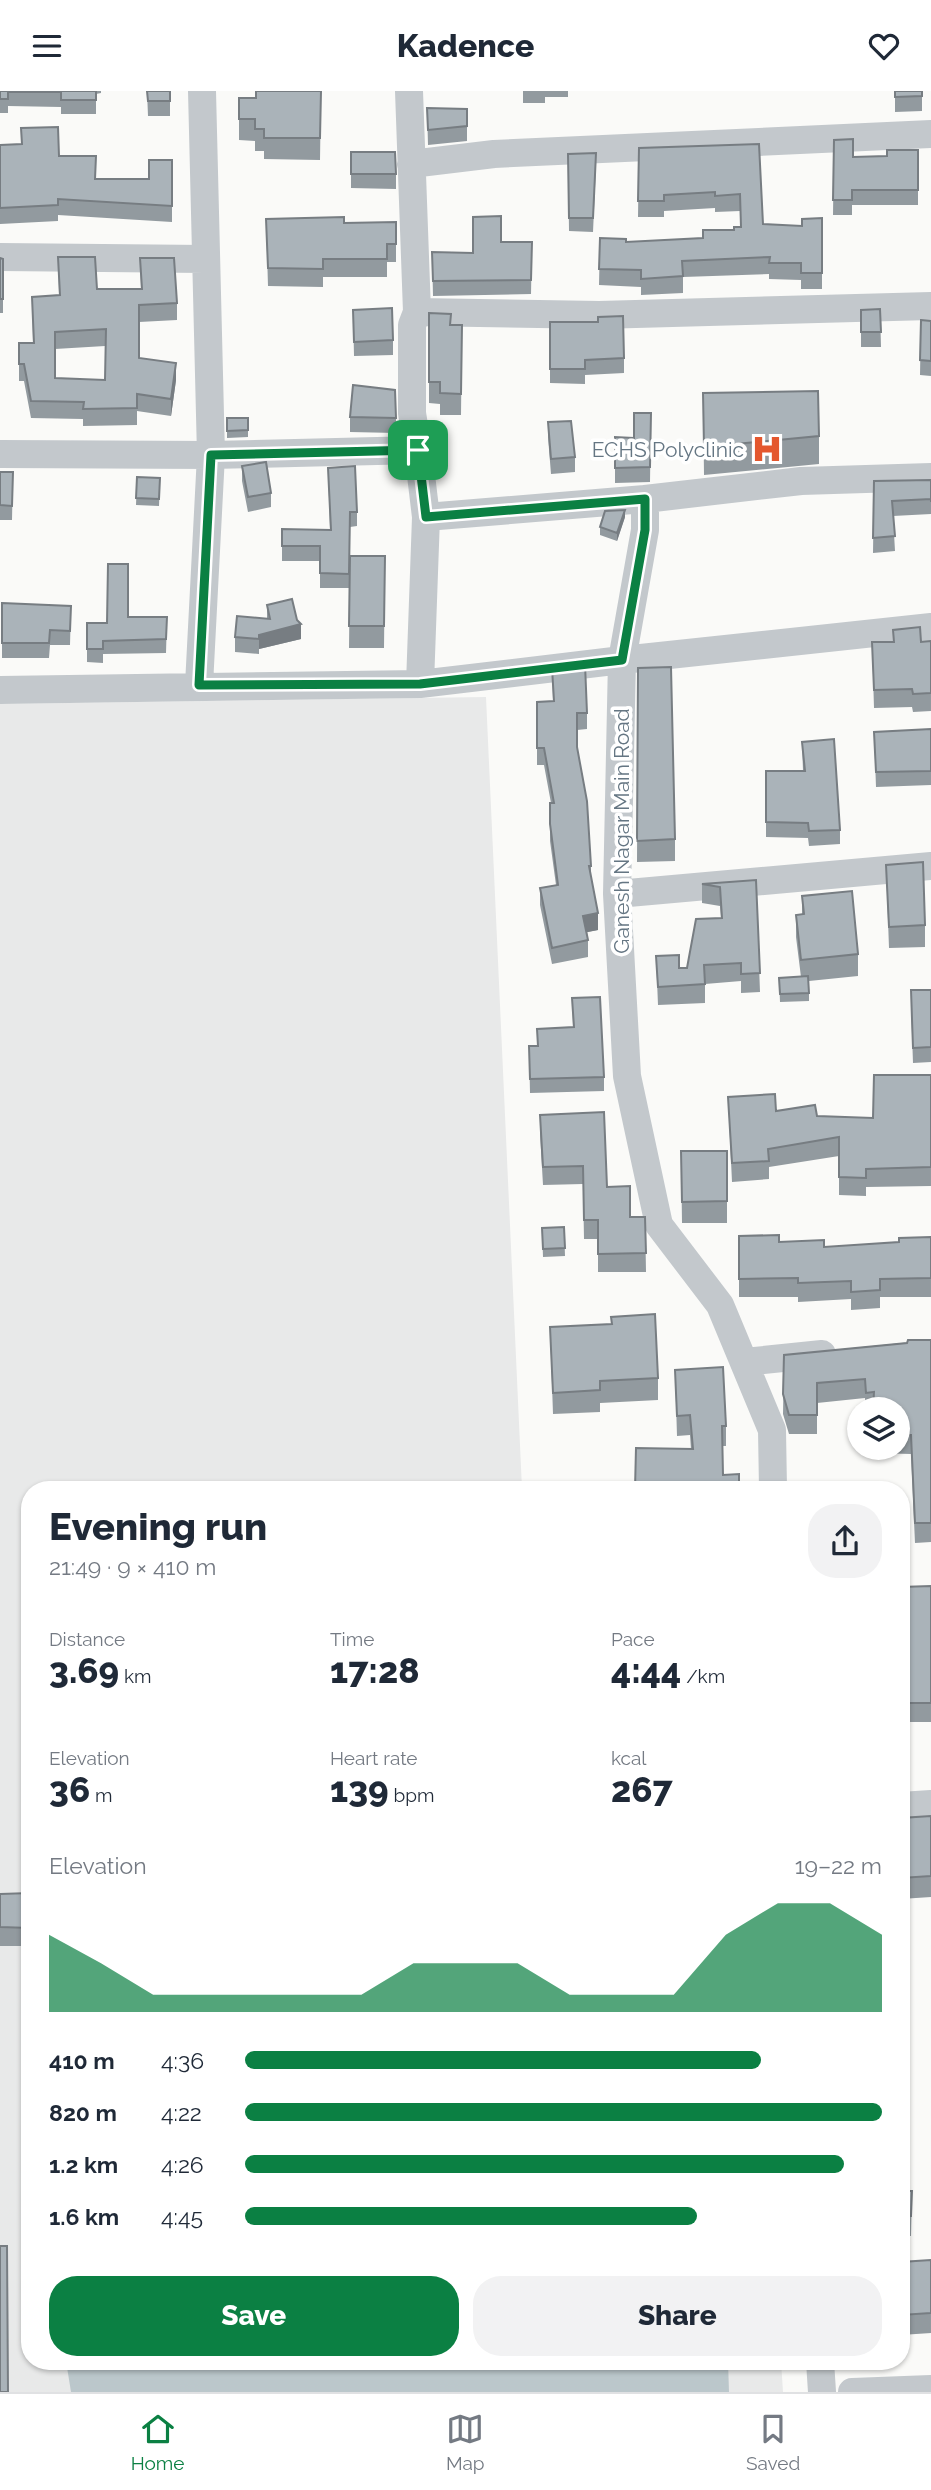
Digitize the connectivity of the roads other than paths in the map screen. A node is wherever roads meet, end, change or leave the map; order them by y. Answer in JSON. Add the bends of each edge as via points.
{"nodes":[{"id":1,"x":202,"y":91,"type":"edge"},
{"id":2,"x":409,"y":91,"type":"edge"},
{"id":3,"x":931,"y":134,"type":"edge"},
{"id":4,"x":411,"y":164,"type":"junction"},
{"id":5,"x":0,"y":257,"type":"edge"},
{"id":6,"x":205,"y":259,"type":"junction"},
{"id":7,"x":931,"y":306,"type":"edge"},
{"id":8,"x":417,"y":312,"type":"junction"},
{"id":9,"x":418,"y":450,"type":"junction"},
{"id":10,"x":0,"y":454,"type":"edge"},
{"id":11,"x":211,"y":455,"type":"junction"},
{"id":12,"x":931,"y":477,"type":"edge"},
{"id":13,"x":645,"y":499,"type":"junction"},
{"id":14,"x":426,"y":517,"type":"junction"},
{"id":15,"x":931,"y":627,"type":"edge"},
{"id":16,"x":622,"y":660,"type":"junction"},
{"id":17,"x":420,"y":684,"type":"junction"},
{"id":18,"x":199,"y":685,"type":"junction"},
{"id":19,"x":0,"y":690,"type":"edge"},
{"id":20,"x":931,"y":866,"type":"edge"},
{"id":21,"x":617,"y":894,"type":"junction"},
{"id":22,"x":848,"y":1350,"type":"edge"},
{"id":23,"x":744,"y":1362,"type":"junction"},
{"id":24,"x":773,"y":1481,"type":"edge"},
{"id":25,"x":931,"y":1804,"type":"edge"},
{"id":26,"x":910,"y":1805,"type":"edge"},
{"id":27,"x":821,"y":2370,"type":"edge"},
{"id":28,"x":931,"y":2389,"type":"edge"},
{"id":29,"x":822,"y":2392,"type":"edge"},
{"id":30,"x":852,"y":2392,"type":"edge"}],
"edges":[{"from":1,"to":6,"type":"street"},
{"from":2,"to":4,"type":"street"},
{"from":3,"to":4,"type":"street","via":[[494,154]]},
{"from":4,"to":8,"type":"street"},
{"from":5,"to":6,"type":"street"},
{"from":6,"to":11,"type":"street"},
{"from":7,"to":8,"type":"street","via":[[586,315]]},
{"from":8,"to":9,"type":"street","via":[[412,325],[412,413]]},
{"from":9,"to":11,"type":"street"},
{"from":9,"to":14,"type":"street"},
{"from":10,"to":11,"type":"street"},
{"from":11,"to":18,"type":"street"},
{"from":12,"to":13,"type":"street","via":[[801,481]]},
{"from":13,"to":14,"type":"street"},
{"from":13,"to":16,"type":"street","name":"Ganesh Nagar Main Road","via":[[645,530]]},
{"from":14,"to":17,"type":"street"},
{"from":15,"to":16,"type":"street"},
{"from":16,"to":17,"type":"street"},
{"from":16,"to":21,"type":"street","name":"Ganesh Nagar Main Road"},
{"from":17,"to":18,"type":"street"},
{"from":18,"to":19,"type":"street"},
{"from":20,"to":21,"type":"street"},
{"from":21,"to":23,"type":"street","name":"Ganesh Nagar Main Road","via":[[627,1076],[659,1225],[720,1305]]},
{"from":22,"to":23,"type":"street"},
{"from":23,"to":24,"type":"street","name":"Ganesh Nagar Main Road","via":[[772,1430]]},
{"from":25,"to":26,"type":"street"},
{"from":27,"to":29,"type":"street"},
{"from":28,"to":30,"type":"street"}]}
